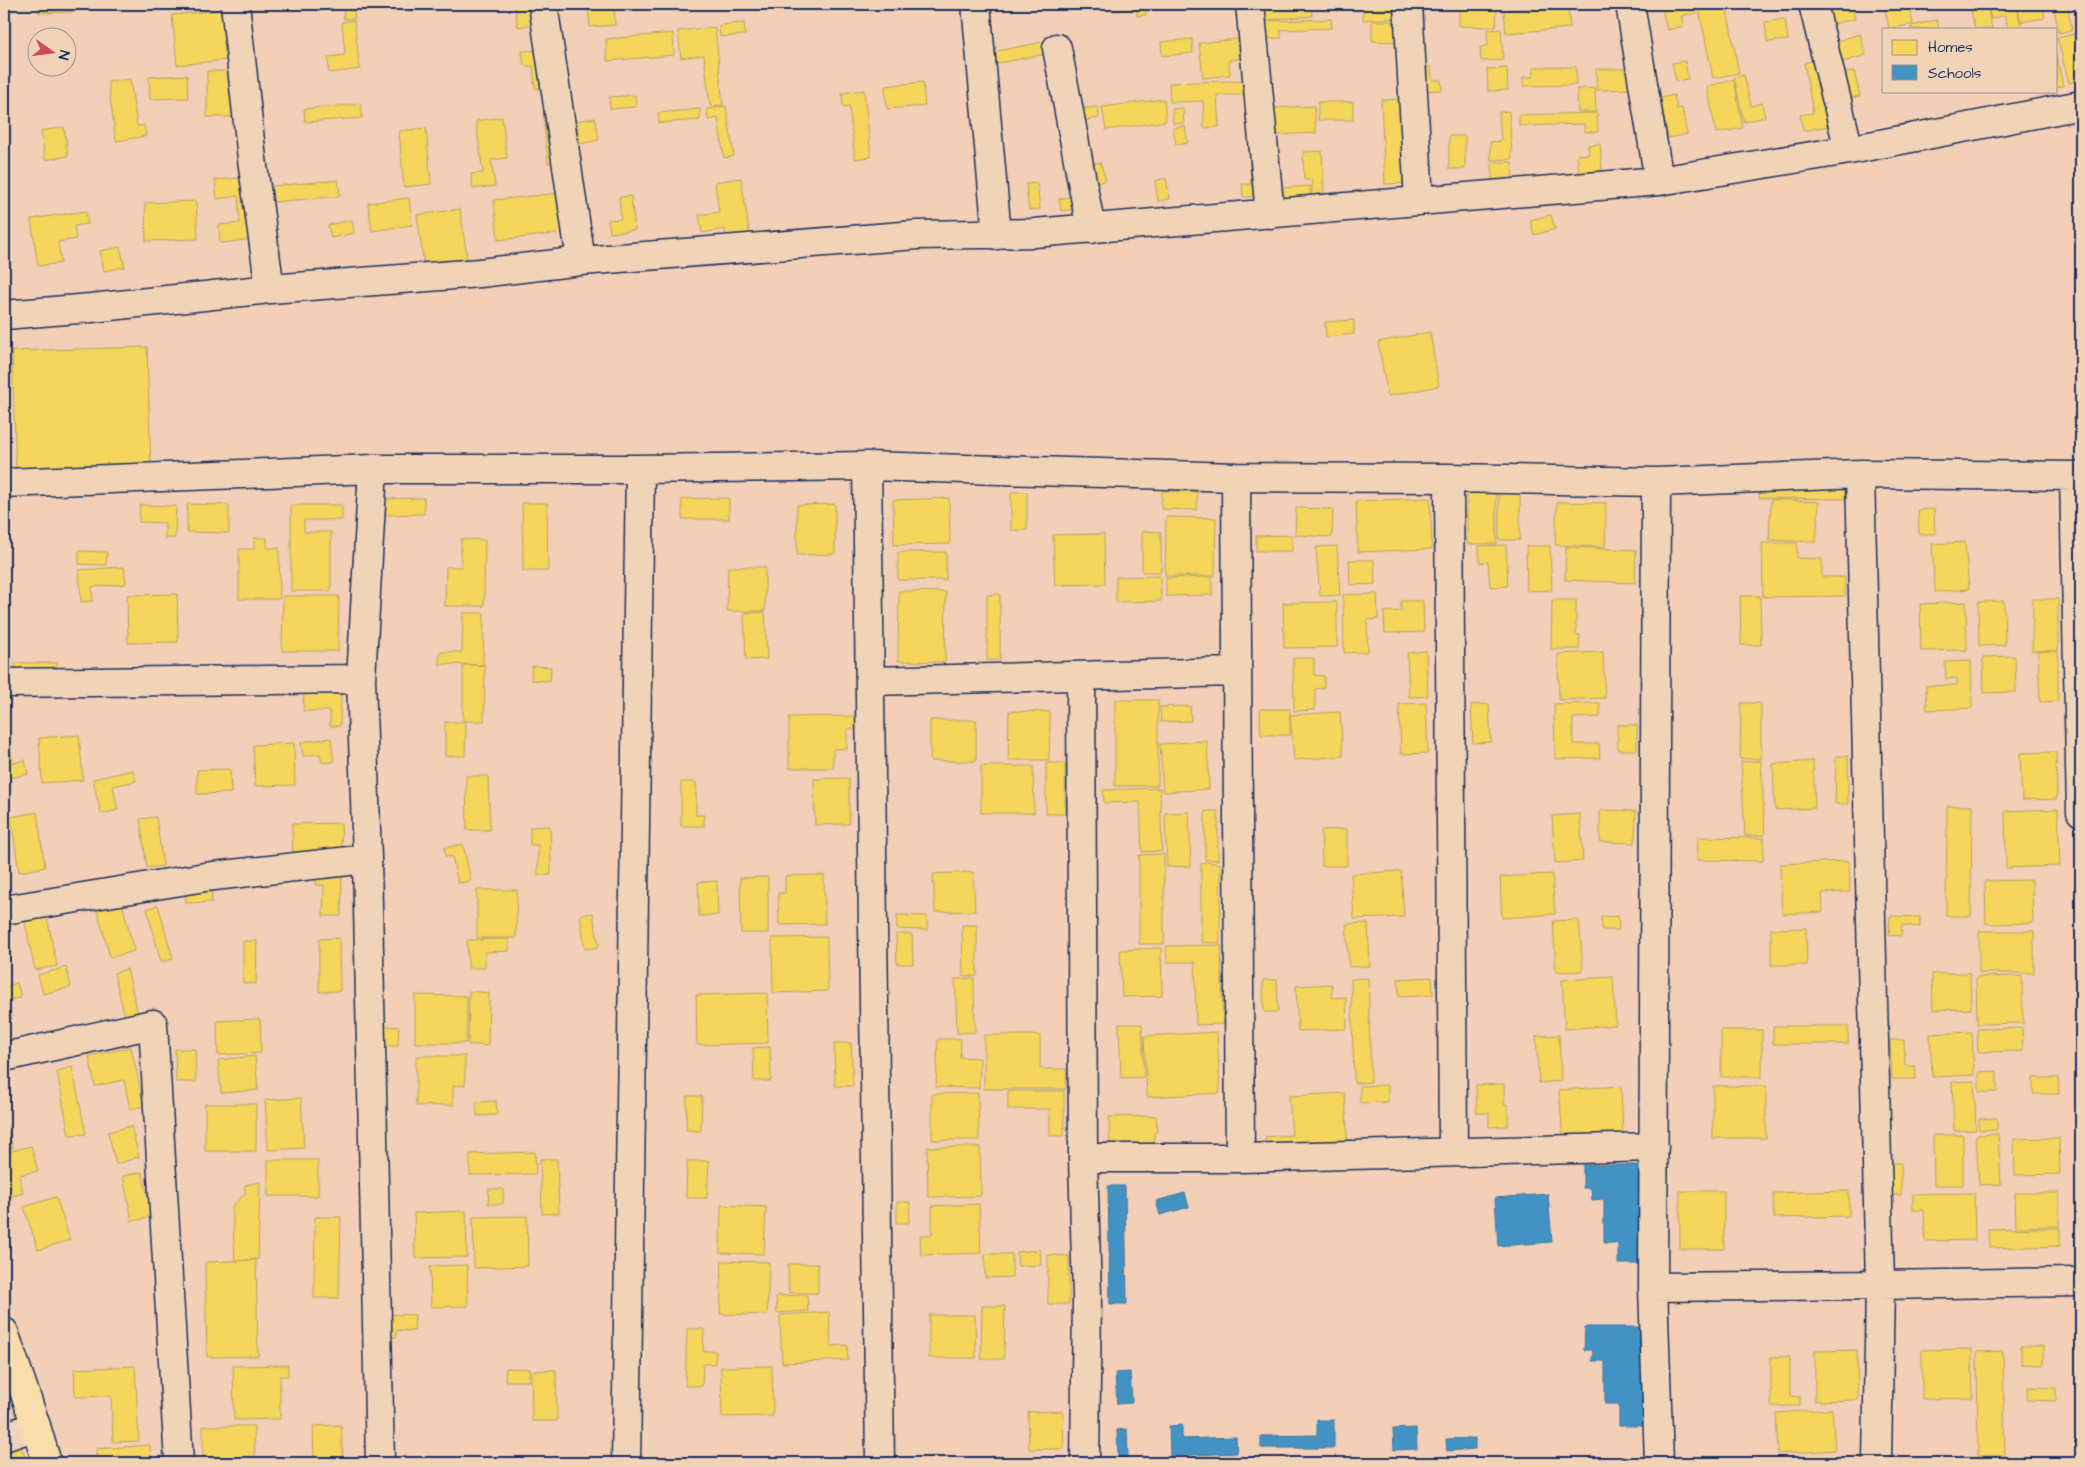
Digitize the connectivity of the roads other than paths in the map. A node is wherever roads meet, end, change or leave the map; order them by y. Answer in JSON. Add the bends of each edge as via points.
{"nodes":[{"id":1,"x":235,"y":4,"type":"edge"},
{"id":2,"x":543,"y":4,"type":"edge"},
{"id":3,"x":976,"y":4,"type":"edge"},
{"id":4,"x":1250,"y":4,"type":"edge"},
{"id":5,"x":1408,"y":4,"type":"edge"},
{"id":6,"x":1630,"y":4,"type":"edge"},
{"id":7,"x":1813,"y":4,"type":"edge"},
{"id":8,"x":1057,"y":48,"type":"dead end"},
{"id":9,"x":2081,"y":105,"type":"edge"},
{"id":10,"x":1848,"y":150,"type":"junction"},
{"id":11,"x":1659,"y":181,"type":"junction"},
{"id":12,"x":1419,"y":201,"type":"junction"},
{"id":13,"x":1270,"y":214,"type":"junction"},
{"id":14,"x":1091,"y":229,"type":"junction"},
{"id":15,"x":997,"y":235,"type":"junction"},
{"id":16,"x":581,"y":261,"type":"junction"},
{"id":17,"x":270,"y":289,"type":"junction"},
{"id":18,"x":4,"y":315,"type":"edge"},
{"id":19,"x":867,"y":466,"type":"junction"},
{"id":20,"x":372,"y":469,"type":"junction"},
{"id":21,"x":640,"y":469,"type":"junction"},
{"id":22,"x":1860,"y":474,"type":"junction"},
{"id":23,"x":2078,"y":476,"type":"edge"},
{"id":24,"x":1236,"y":477,"type":"junction"},
{"id":25,"x":1449,"y":478,"type":"junction"},
{"id":26,"x":1656,"y":482,"type":"junction"},
{"id":27,"x":4,"y":483,"type":"edge"},
{"id":28,"x":1237,"y":672,"type":"junction"},
{"id":29,"x":1080,"y":676,"type":"junction"},
{"id":30,"x":361,"y":679,"type":"junction"},
{"id":31,"x":870,"y":681,"type":"junction"},
{"id":32,"x":4,"y":683,"type":"edge"},
{"id":33,"x":2081,"y":812,"type":"edge"},
{"id":34,"x":367,"y":860,"type":"junction"},
{"id":35,"x":4,"y":910,"type":"edge"},
{"id":36,"x":4,"y":1057,"type":"edge"},
{"id":37,"x":1654,"y":1147,"type":"junction"},
{"id":38,"x":1453,"y":1152,"type":"junction"},
{"id":39,"x":1083,"y":1158,"type":"junction"},
{"id":40,"x":1240,"y":1158,"type":"junction"},
{"id":41,"x":2081,"y":1282,"type":"edge"},
{"id":42,"x":1880,"y":1286,"type":"junction"},
{"id":43,"x":1653,"y":1287,"type":"junction"},
{"id":44,"x":4,"y":1332,"type":"edge"},
{"id":45,"x":36,"y":1426,"type":"junction"},
{"id":46,"x":4,"y":1437,"type":"edge"},
{"id":47,"x":47,"y":1463,"type":"edge"},
{"id":48,"x":179,"y":1463,"type":"edge"},
{"id":49,"x":380,"y":1463,"type":"edge"},
{"id":50,"x":626,"y":1463,"type":"edge"},
{"id":51,"x":880,"y":1463,"type":"edge"},
{"id":52,"x":1085,"y":1463,"type":"edge"},
{"id":53,"x":1659,"y":1463,"type":"edge"},
{"id":54,"x":1877,"y":1463,"type":"edge"}],
"edges":[{"from":1,"to":17,"type":"street"},
{"from":2,"to":16,"type":"street"},
{"from":3,"to":15,"type":"street"},
{"from":4,"to":13,"type":"street"},
{"from":5,"to":12,"type":"street"},
{"from":6,"to":11,"type":"street"},
{"from":7,"to":10,"type":"street"},
{"from":8,"to":14,"type":"street"},
{"from":9,"to":10,"type":"street"},
{"from":10,"to":11,"type":"street"},
{"from":11,"to":12,"type":"street"},
{"from":12,"to":13,"type":"street"},
{"from":13,"to":14,"type":"street"},
{"from":14,"to":15,"type":"street"},
{"from":15,"to":16,"type":"street","via":[[916,235]]},
{"from":16,"to":17,"type":"street","via":[[480,274]]},
{"from":17,"to":18,"type":"street"},
{"from":19,"to":21,"type":"street"},
{"from":19,"to":24,"type":"street"},
{"from":19,"to":31,"type":"street"},
{"from":20,"to":21,"type":"street"},
{"from":20,"to":27,"type":"street"},
{"from":20,"to":30,"type":"street"},
{"from":21,"to":50,"type":"street"},
{"from":22,"to":23,"type":"street"},
{"from":22,"to":26,"type":"street"},
{"from":22,"to":42,"type":"street"},
{"from":23,"to":33,"type":"street"},
{"from":24,"to":25,"type":"street"},
{"from":24,"to":28,"type":"street"},
{"from":25,"to":26,"type":"street"},
{"from":25,"to":38,"type":"street"},
{"from":26,"to":37,"type":"street"},
{"from":28,"to":29,"type":"street"},
{"from":28,"to":40,"type":"street"},
{"from":29,"to":31,"type":"street"},
{"from":29,"to":39,"type":"street"},
{"from":30,"to":32,"type":"street"},
{"from":30,"to":34,"type":"street"},
{"from":31,"to":51,"type":"street"},
{"from":34,"to":35,"type":"street","via":[[205,877]]},
{"from":34,"to":49,"type":"street"},
{"from":36,"to":48,"type":"street","via":[[153,1024]]},
{"from":37,"to":38,"type":"street"},
{"from":37,"to":43,"type":"street"},
{"from":38,"to":40,"type":"street"},
{"from":39,"to":40,"type":"street"},
{"from":39,"to":52,"type":"street","via":[[1087,1297]]},
{"from":41,"to":42,"type":"street"},
{"from":42,"to":43,"type":"street"},
{"from":42,"to":54,"type":"street"},
{"from":43,"to":53,"type":"street"},
{"from":44,"to":45,"type":"main road"},
{"from":45,"to":46,"type":"street"},
{"from":45,"to":47,"type":"main road"}]}
